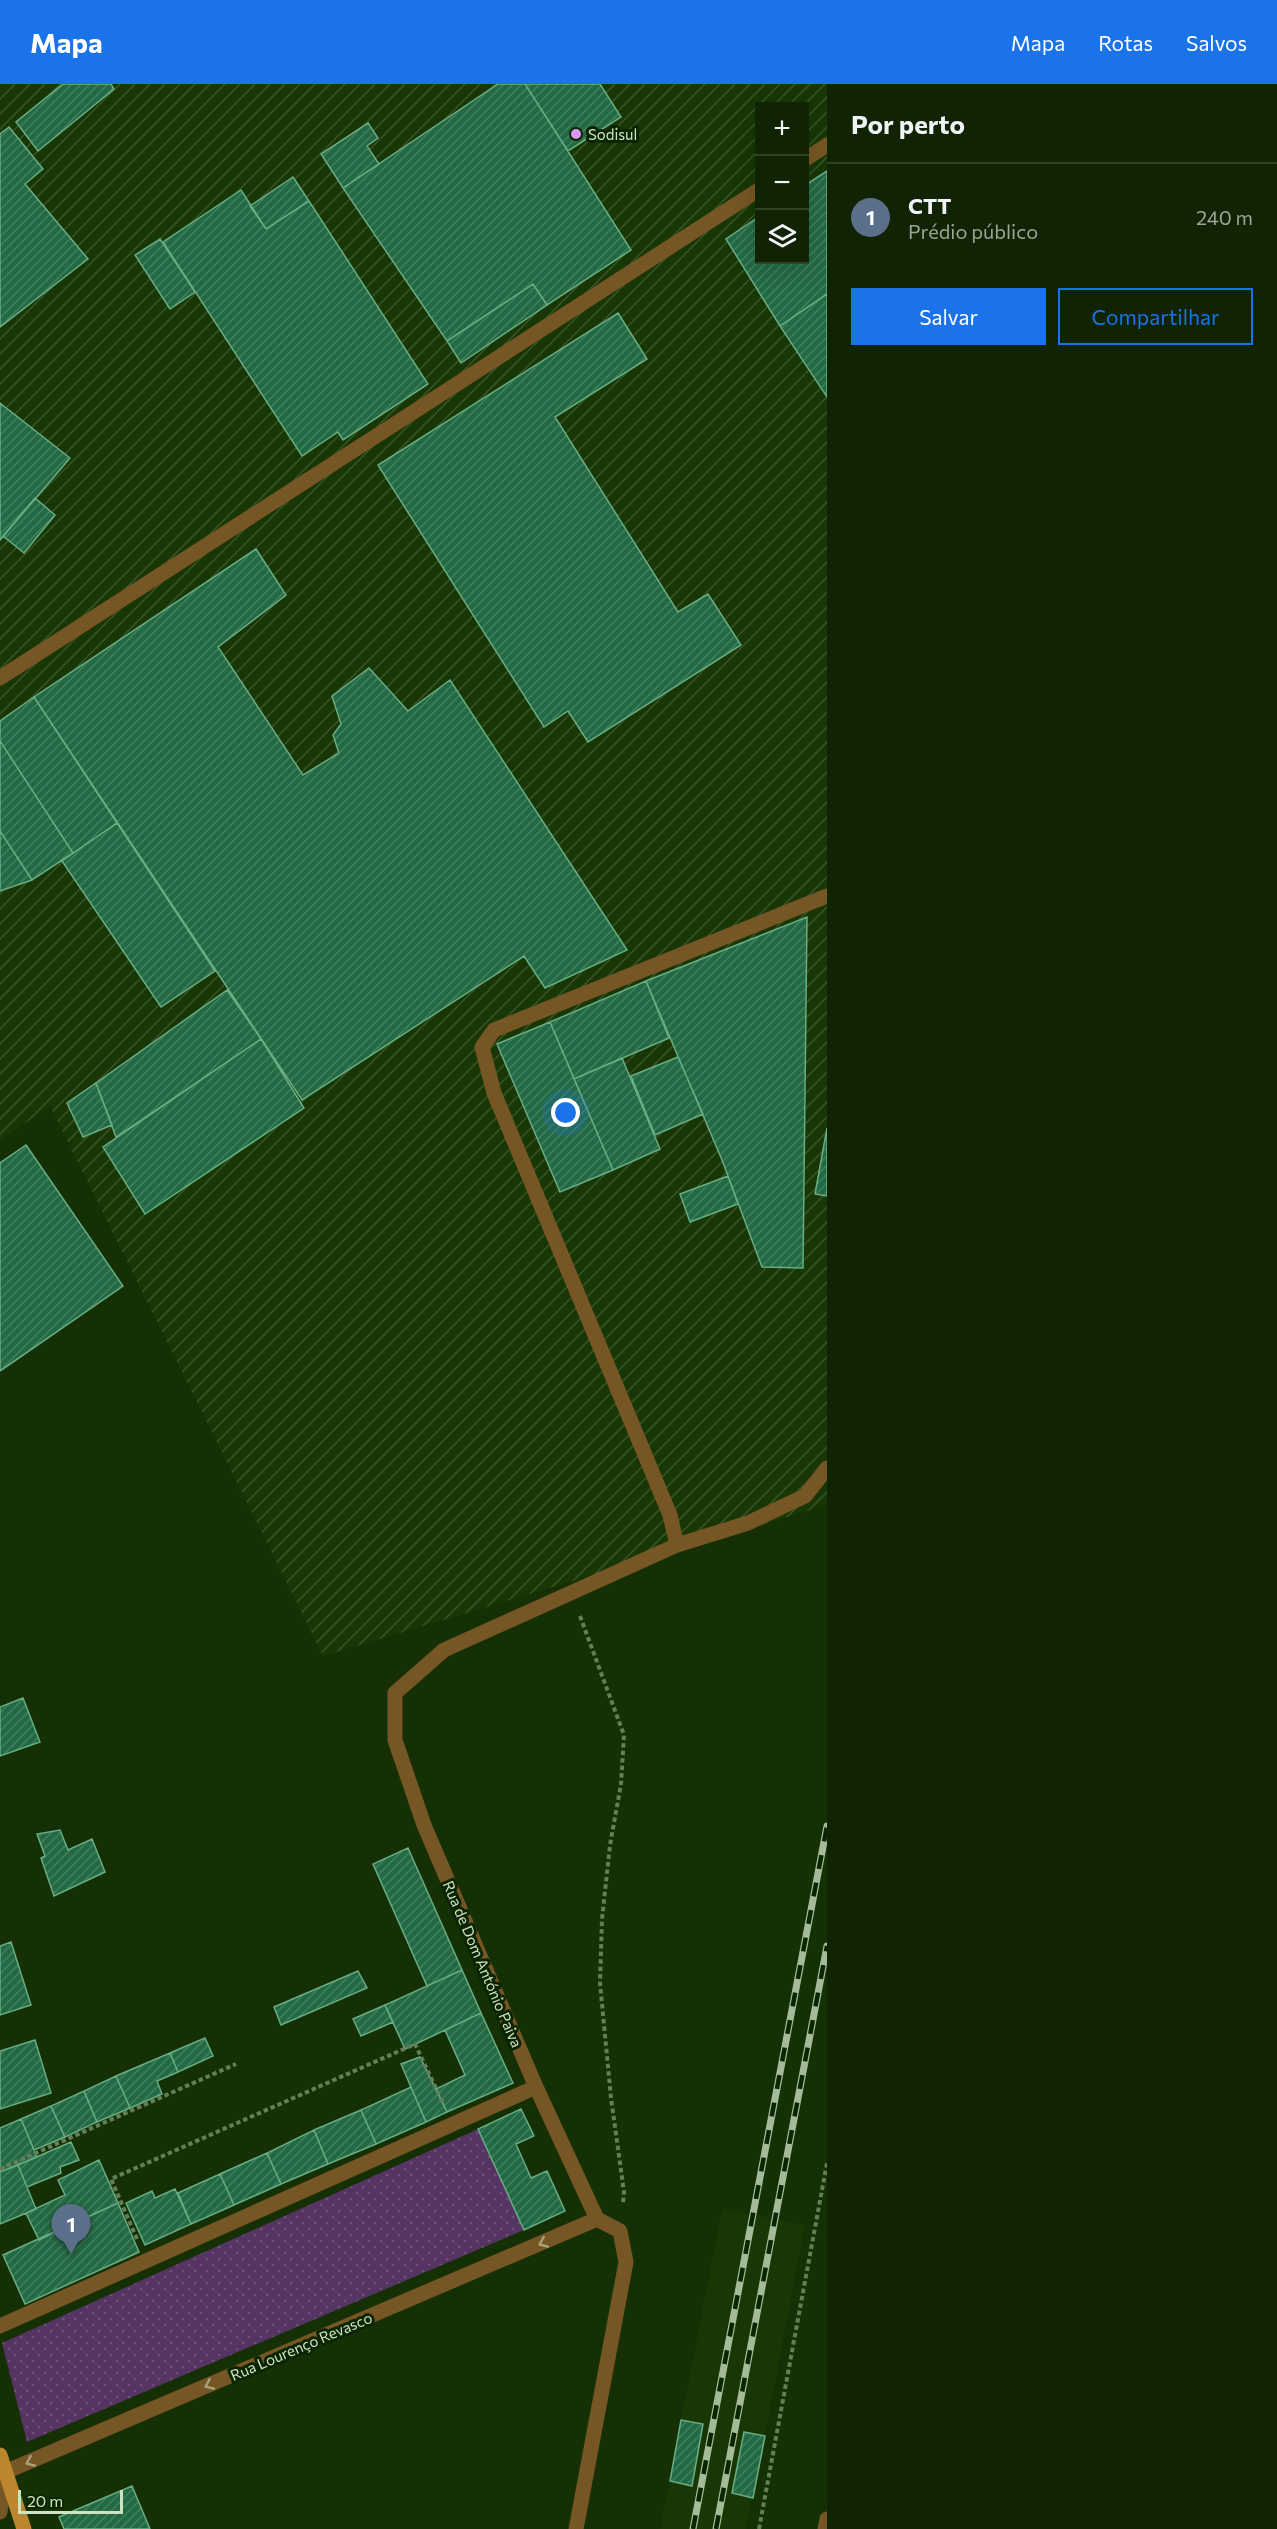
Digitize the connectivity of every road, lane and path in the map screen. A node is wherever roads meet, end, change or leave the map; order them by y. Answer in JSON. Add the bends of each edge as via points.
{"nodes":[{"id":1,"x":827,"y":146,"type":"edge"},
{"id":2,"x":809,"y":157,"type":"edge"},
{"id":3,"x":755,"y":192,"type":"edge"},
{"id":4,"x":0,"y":678,"type":"edge"},
{"id":5,"x":827,"y":896,"type":"edge"},
{"id":6,"x":827,"y":1468,"type":"edge"},
{"id":7,"x":677,"y":1545,"type":"junction"},
{"id":8,"x":571,"y":1593,"type":"junction"},
{"id":9,"x":236,"y":2064,"type":"dead end"},
{"id":10,"x":536,"y":2087,"type":"junction"},
{"id":11,"x":447,"y":2112,"type":"dead end"},
{"id":12,"x":827,"y":2163,"type":"edge"},
{"id":13,"x":0,"y":2169,"type":"edge"},
{"id":14,"x":597,"y":2219,"type":"junction"},
{"id":15,"x":620,"y":2231,"type":"junction"},
{"id":16,"x":138,"y":2241,"type":"dead end"},
{"id":17,"x":0,"y":2326,"type":"edge"},
{"id":18,"x":0,"y":2455,"type":"edge"},
{"id":19,"x":5,"y":2472,"type":"junction"},
{"id":20,"x":0,"y":2512,"type":"edge"},
{"id":21,"x":827,"y":2519,"type":"edge"},
{"id":22,"x":24,"y":2529,"type":"edge"},
{"id":23,"x":576,"y":2529,"type":"edge"},
{"id":24,"x":759,"y":2529,"type":"edge"},
{"id":25,"x":825,"y":2529,"type":"edge"}],
"edges":[{"from":1,"to":2,"type":"street"},
{"from":3,"to":4,"type":"street"},
{"from":5,"to":7,"type":"street","via":[[494,1030],[482,1047],[494,1093],[670,1515]]},
{"from":6,"to":7,"type":"street","name":"Rua de Dom António Paiva","via":[[805,1496],[748,1523]]},
{"from":7,"to":8,"type":"street","name":"Rua de Dom António Paiva"},
{"from":8,"to":10,"type":"street","name":"Rua de Dom António Paiva","via":[[444,1650],[395,1693],[394,1740],[424,1825]]},
{"from":8,"to":15,"type":"path","via":[[624,1735],[602,1919],[600,1983],[624,2192]]},
{"from":9,"to":13,"type":"path"},
{"from":10,"to":14,"type":"street","name":"Rua de Dom António Paiva"},
{"from":10,"to":17,"type":"street"},
{"from":11,"to":16,"type":"path","via":[[415,2044],[111,2179]]},
{"from":12,"to":24,"type":"path"},
{"from":14,"to":15,"type":"street"},
{"from":14,"to":19,"type":"street","name":"Rua Lourenço Revasco","one_way":true},
{"from":15,"to":23,"type":"street","via":[[626,2262]]},
{"from":18,"to":19,"type":"main road"},
{"from":19,"to":20,"type":"street"},
{"from":19,"to":22,"type":"main road"},
{"from":21,"to":25,"type":"street"}]}
